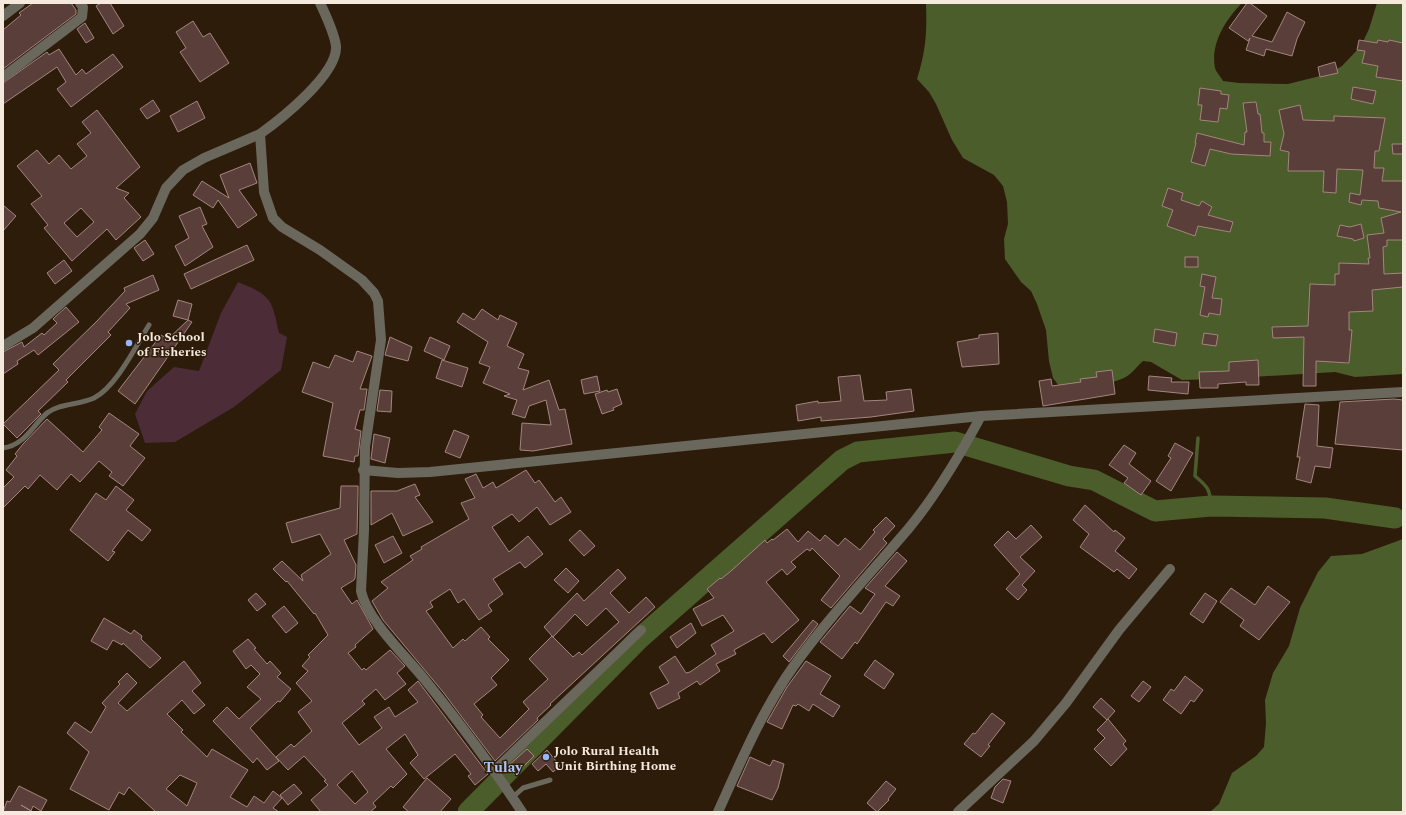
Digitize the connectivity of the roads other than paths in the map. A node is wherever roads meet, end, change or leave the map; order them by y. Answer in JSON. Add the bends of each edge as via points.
{"nodes":[{"id":1,"x":20,"y":3,"type":"edge"},
{"id":2,"x":80,"y":3,"type":"edge"},
{"id":3,"x":320,"y":3,"type":"edge"},
{"id":4,"x":3,"y":16,"type":"edge"},
{"id":5,"x":3,"y":77,"type":"edge"},
{"id":6,"x":260,"y":134,"type":"junction"},
{"id":7,"x":149,"y":325,"type":"dead end"},
{"id":8,"x":3,"y":346,"type":"edge"},
{"id":9,"x":1403,"y":392,"type":"edge"},
{"id":10,"x":981,"y":416,"type":"junction"},
{"id":11,"x":3,"y":448,"type":"edge"},
{"id":12,"x":363,"y":470,"type":"junction"},
{"id":13,"x":1170,"y":569,"type":"dead end"},
{"id":14,"x":641,"y":630,"type":"dead end"},
{"id":15,"x":496,"y":772,"type":"junction"},
{"id":16,"x":550,"y":780,"type":"dead end"},
{"id":17,"x":513,"y":797,"type":"junction"},
{"id":18,"x":522,"y":812,"type":"edge"},
{"id":19,"x":718,"y":812,"type":"edge"},
{"id":20,"x":958,"y":812,"type":"edge"}],
"edges":[{"from":1,"to":4,"type":"street"},
{"from":2,"to":5,"type":"street","via":[[83,7],[82,17]]},
{"from":3,"to":6,"type":"street","via":[[336,46],[334,60],[296,107]]},
{"from":6,"to":8,"type":"street","via":[[183,170],[166,188],[150,223],[140,234],[32,328]]},
{"from":6,"to":12,"type":"street","via":[[264,192],[273,218],[282,227],[362,280],[374,293],[378,302],[380,340]]},
{"from":7,"to":11,"type":"lane","via":[[105,390],[94,398],[54,409],[47,413],[24,440]]},
{"from":9,"to":10,"type":"street"},
{"from":10,"to":12,"type":"street","via":[[430,472]]},
{"from":10,"to":19,"type":"street","via":[[933,496],[792,668],[764,716]]},
{"from":12,"to":15,"type":"street","via":[[361,591],[365,606]]},
{"from":13,"to":20,"type":"street","via":[[1119,630],[1034,742]]},
{"from":14,"to":15,"type":"street"},
{"from":15,"to":17,"type":"street"},
{"from":16,"to":17,"type":"lane","via":[[524,788]]},
{"from":17,"to":18,"type":"street"}]}
